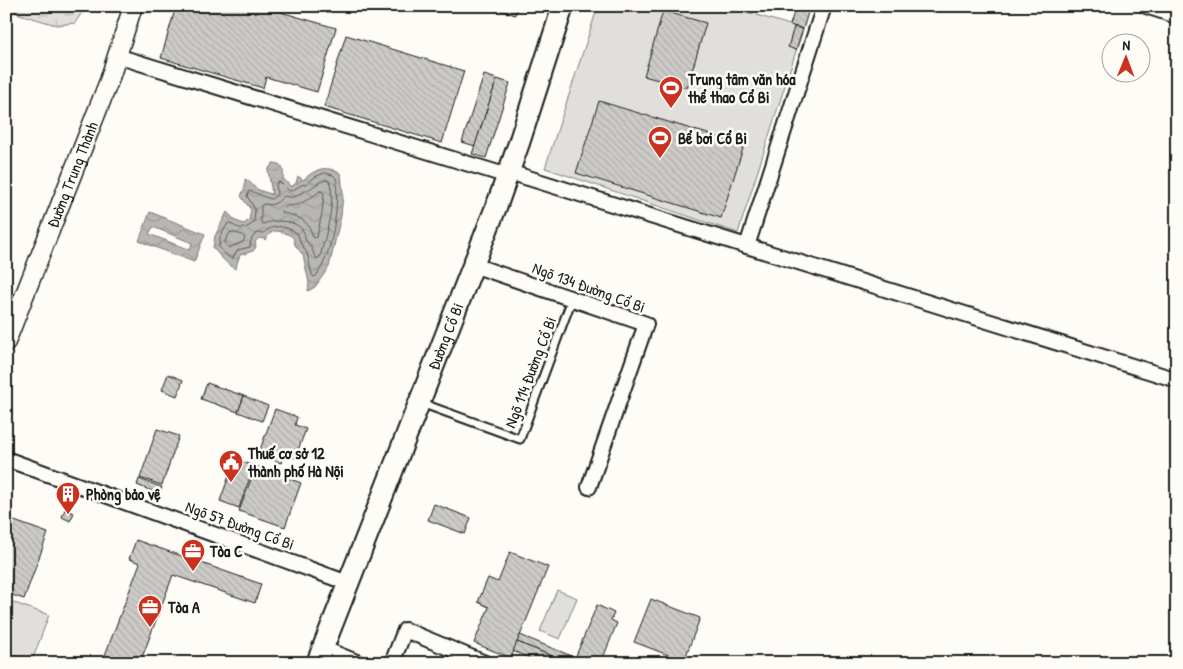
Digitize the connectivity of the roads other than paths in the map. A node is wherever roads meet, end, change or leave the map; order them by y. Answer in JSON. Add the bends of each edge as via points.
{"nodes":[{"id":1,"x":133,"y":6,"type":"edge"},
{"id":2,"x":563,"y":6,"type":"edge"},
{"id":3,"x":824,"y":6,"type":"edge"},
{"id":4,"x":1146,"y":6,"type":"edge"},
{"id":5,"x":1177,"y":16,"type":"edge"},
{"id":6,"x":117,"y":56,"type":"junction"},
{"id":7,"x":509,"y":174,"type":"junction"},
{"id":8,"x":747,"y":246,"type":"junction"},
{"id":9,"x":473,"y":265,"type":"junction"},
{"id":10,"x":572,"y":299,"type":"junction"},
{"id":11,"x":6,"y":342,"type":"edge"},
{"id":12,"x":1177,"y":380,"type":"edge"},
{"id":13,"x":419,"y":402,"type":"junction"},
{"id":14,"x":6,"y":459,"type":"edge"},
{"id":15,"x":589,"y":488,"type":"dead end"},
{"id":16,"x":348,"y":583,"type":"junction"},
{"id":17,"x":320,"y":655,"type":"edge"},
{"id":18,"x":481,"y":662,"type":"edge"},
{"id":19,"x":359,"y":663,"type":"edge"},
{"id":20,"x":392,"y":663,"type":"edge"}],
"edges":[{"from":1,"to":6,"type":"street","name":"Đường Trung Thành"},
{"from":2,"to":7,"type":"main road","name":"Đường Cổ Bi"},
{"from":3,"to":8,"type":"street"},
{"from":4,"to":5,"type":"street"},
{"from":6,"to":7,"type":"street"},
{"from":6,"to":11,"type":"street","name":"Đường Trung Thành"},
{"from":7,"to":8,"type":"street"},
{"from":7,"to":9,"type":"main road","name":"Đường Cổ Bi"},
{"from":8,"to":12,"type":"street"},
{"from":9,"to":10,"type":"street","name":"Ngõ 134 Đường Cổ Bi"},
{"from":9,"to":13,"type":"main road","name":"Đường Cổ Bi"},
{"from":10,"to":13,"type":"lane","name":"Ngõ 114 Đường Cổ Bi","via":[[520,439]]},
{"from":10,"to":15,"type":"street","name":"Ngõ 134 Đường Cổ Bi","via":[[646,324]]},
{"from":13,"to":16,"type":"main road","name":"Đường Cổ Bi"},
{"from":14,"to":16,"type":"street","name":"Ngõ 57 Đường Cổ Bi"},
{"from":16,"to":17,"type":"main road","name":"Đường Cổ Bi"},
{"from":17,"to":19,"type":"street"},
{"from":18,"to":20,"type":"street","via":[[405,630]]}]}
